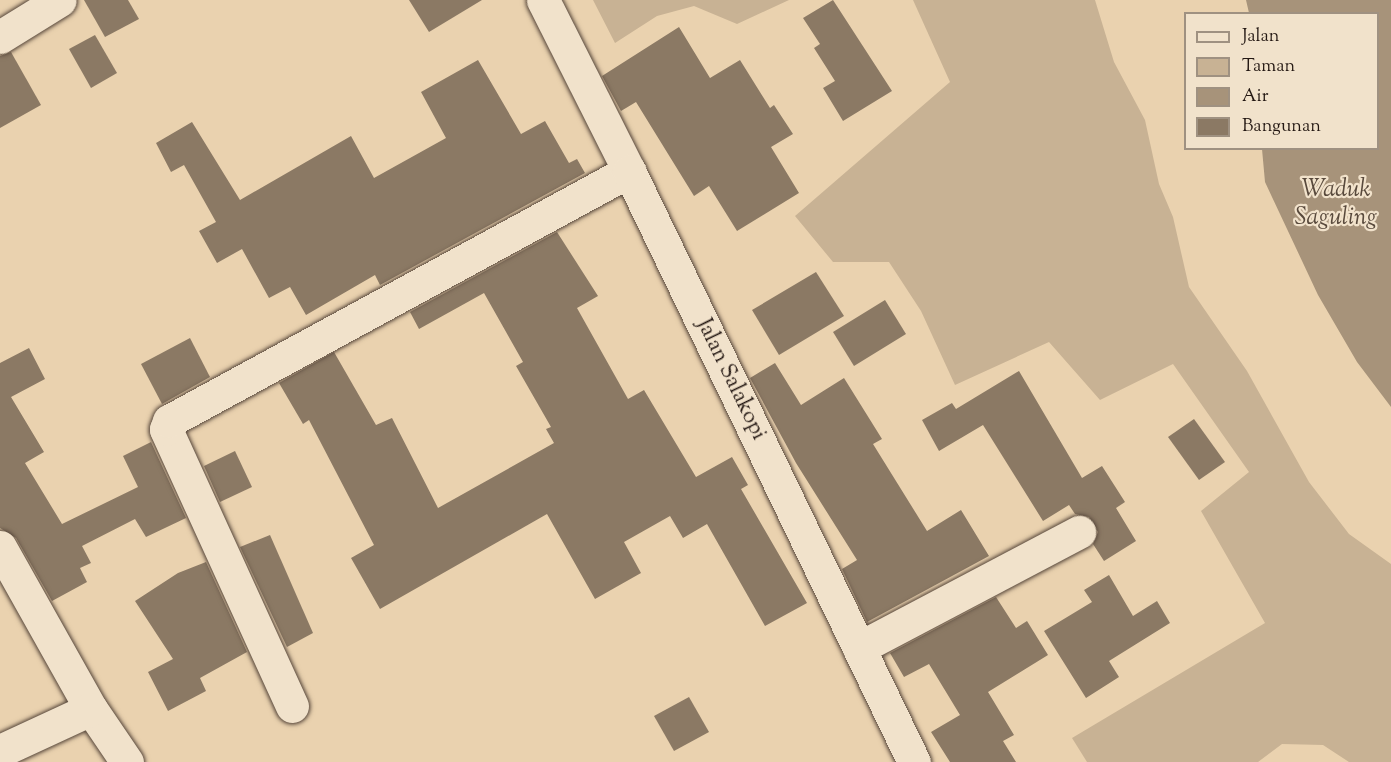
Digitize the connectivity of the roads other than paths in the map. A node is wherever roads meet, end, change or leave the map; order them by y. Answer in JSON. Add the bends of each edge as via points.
{"nodes":[{"id":1,"x":60,"y":0,"type":"edge"},
{"id":2,"x":543,"y":0,"type":"edge"},
{"id":3,"x":0,"y":38,"type":"edge"},
{"id":4,"x":629,"y":171,"type":"junction"},
{"id":5,"x":1079,"y":532,"type":"dead end"},
{"id":6,"x":0,"y":547,"type":"edge"},
{"id":7,"x":859,"y":648,"type":"junction"},
{"id":8,"x":292,"y":706,"type":"dead end"},
{"id":9,"x":91,"y":709,"type":"junction"},
{"id":10,"x":0,"y":751,"type":"edge"},
{"id":11,"x":127,"y":762,"type":"edge"},
{"id":12,"x":914,"y":762,"type":"edge"}],
"edges":[{"from":1,"to":3,"type":"street"},
{"from":2,"to":4,"type":"street","name":"Jalan Salakopi"},
{"from":4,"to":7,"type":"street","name":"Jalan Salakopi"},
{"from":4,"to":8,"type":"street","via":[[169,421],[166,429]]},
{"from":5,"to":7,"type":"street"},
{"from":6,"to":9,"type":"street"},
{"from":7,"to":12,"type":"street","name":"Jalan Salakopi"},
{"from":9,"to":10,"type":"street"},
{"from":9,"to":11,"type":"street"}]}
